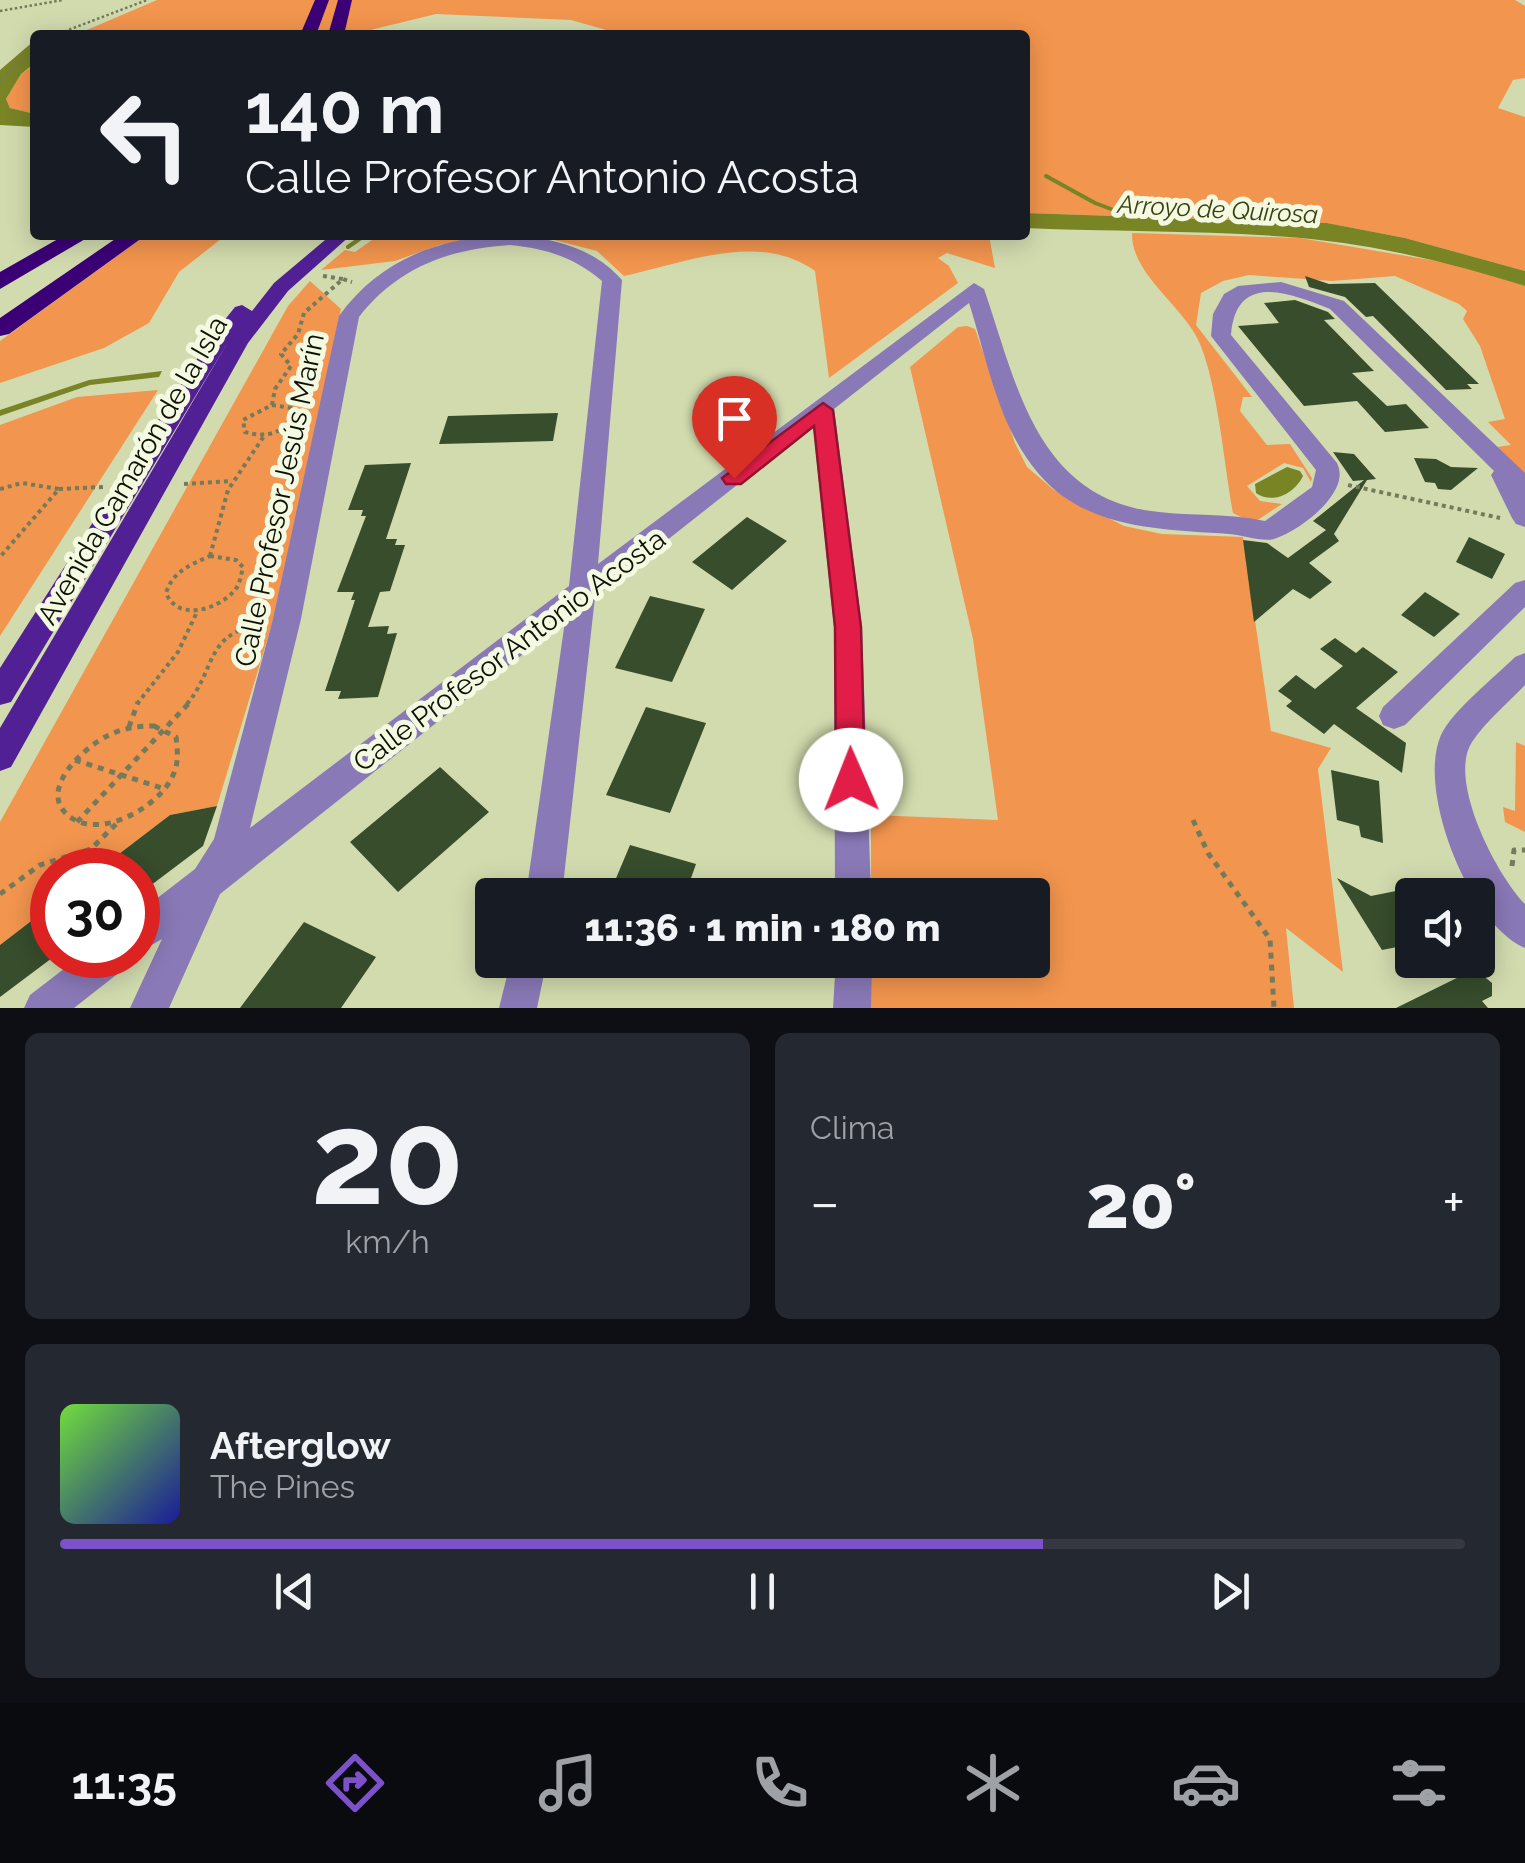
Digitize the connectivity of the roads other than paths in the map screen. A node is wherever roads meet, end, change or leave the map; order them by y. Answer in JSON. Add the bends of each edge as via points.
{"nodes":[{"id":1,"x":322,"y":0,"type":"edge"},
{"id":2,"x":344,"y":0,"type":"edge"},
{"id":3,"x":310,"y":30,"type":"edge"},
{"id":4,"x":337,"y":30,"type":"edge"},
{"id":5,"x":50,"y":240,"type":"edge"},
{"id":6,"x":73,"y":240,"type":"edge"},
{"id":7,"x":119,"y":240,"type":"edge"},
{"id":8,"x":122,"y":240,"type":"edge"},
{"id":9,"x":315,"y":240,"type":"edge"},
{"id":10,"x":336,"y":240,"type":"edge"},
{"id":11,"x":0,"y":264,"type":"edge"},
{"id":12,"x":0,"y":282,"type":"edge"},
{"id":13,"x":0,"y":302,"type":"edge"},
{"id":14,"x":0,"y":329,"type":"edge"},
{"id":15,"x":823,"y":410,"type":"junction"},
{"id":16,"x":1476,"y":439,"type":"junction"},
{"id":17,"x":1525,"y":487,"type":"edge"},
{"id":18,"x":1520,"y":520,"type":"edge"},
{"id":19,"x":1525,"y":590,"type":"edge"},
{"id":20,"x":581,"y":596,"type":"junction"},
{"id":21,"x":1525,"y":666,"type":"edge"},
{"id":22,"x":0,"y":693,"type":"edge"},
{"id":23,"x":1394,"y":716,"type":"dead end"},
{"id":24,"x":0,"y":756,"type":"edge"},
{"id":25,"x":546,"y":878,"type":"edge"},
{"id":26,"x":853,"y":878,"type":"edge"},
{"id":27,"x":207,"y":882,"type":"junction"},
{"id":28,"x":160,"y":918,"type":"edge"},
{"id":29,"x":1525,"y":930,"type":"edge"},
{"id":30,"x":82,"y":978,"type":"edge"},
{"id":31,"x":526,"y":978,"type":"edge"},
{"id":32,"x":853,"y":978,"type":"edge"},
{"id":33,"x":43,"y":1008,"type":"edge"},
{"id":34,"x":149,"y":1008,"type":"edge"},
{"id":35,"x":518,"y":1008,"type":"edge"},
{"id":36,"x":852,"y":1008,"type":"edge"}],
"edges":[{"from":1,"to":3,"type":"highway"},
{"from":2,"to":4,"type":"highway"},
{"from":5,"to":11,"type":"highway"},
{"from":6,"to":12,"type":"highway"},
{"from":7,"to":13,"type":"highway"},
{"from":8,"to":14,"type":"highway"},
{"from":9,"to":22,"type":"main road","name":"Avenida Camarón de la Isla","via":[[268,279],[218,340]]},
{"from":10,"to":24,"type":"main road","name":"Avenida Camarón de la Isla","via":[[281,287],[239,340]]},
{"from":15,"to":16,"type":"street","name":"Calle Profesor Antonio Acosta","via":[[974,289],[1037,455],[1067,487],[1151,521],[1238,523],[1269,531],[1322,494],[1329,481],[1328,469],[1220,336],[1226,302],[1258,286],[1303,291],[1337,304]]},
{"from":15,"to":20,"type":"street","name":"Calle Profesor Antonio Acosta"},
{"from":15,"to":26,"type":"street","via":[[848,627]]},
{"from":16,"to":17,"type":"street"},
{"from":16,"to":18,"type":"street","via":[[1506,478]]},
{"from":19,"to":23,"type":"street"},
{"from":20,"to":25,"type":"street","name":"Calle Profesor Jesús Marín"},
{"from":20,"to":27,"type":"street","name":"Calle Profesor Antonio Acosta"},
{"from":20,"to":27,"type":"street","name":"Calle Profesor Jesús Marín","via":[[612,280],[594,260],[546,243],[498,240],[403,266],[370,289],[349,316],[287,620],[230,844]]},
{"from":21,"to":29,"type":"street","via":[[1455,740],[1450,771],[1464,844],[1498,902]]},
{"from":27,"to":28,"type":"street","name":"Calle Profesor Antonio Acosta"},
{"from":27,"to":34,"type":"street","name":"Calle Profesor Jesús Marín"},
{"from":30,"to":33,"type":"street"},
{"from":31,"to":35,"type":"street"},
{"from":32,"to":36,"type":"street"}]}
